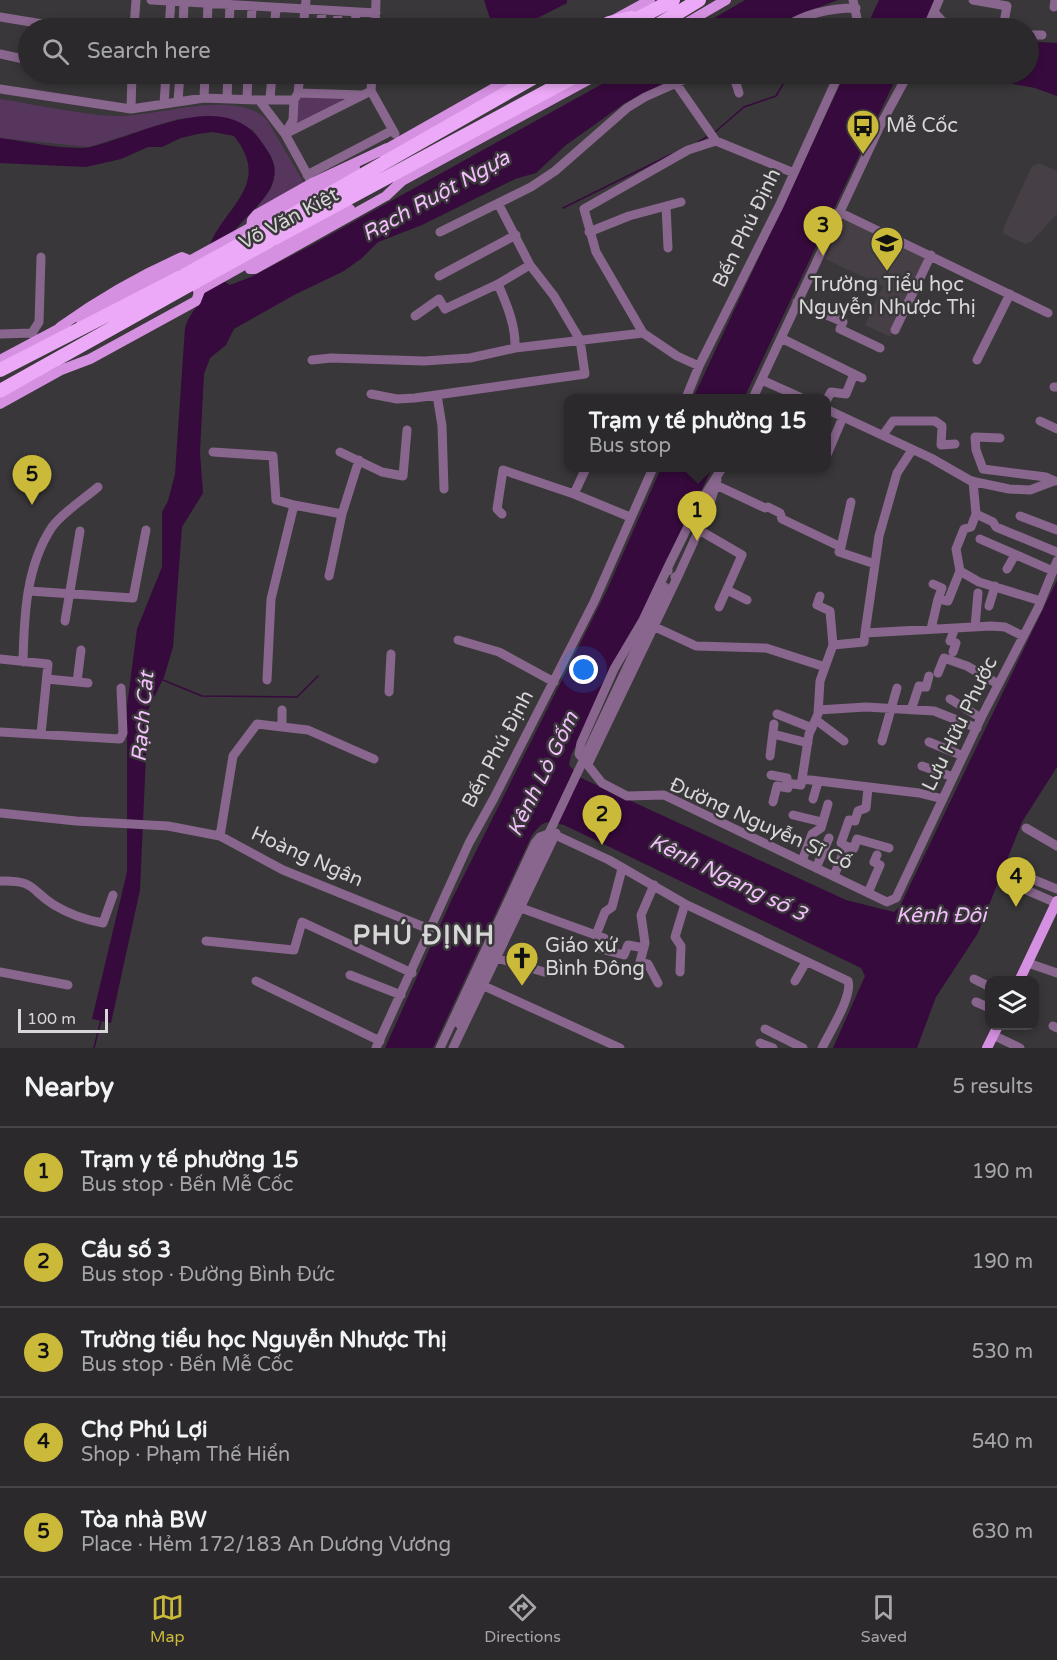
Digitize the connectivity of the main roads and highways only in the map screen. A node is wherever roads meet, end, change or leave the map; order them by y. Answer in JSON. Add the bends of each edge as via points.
{"nodes":[{"id":1,"x":650,"y":0,"type":"edge"},
{"id":2,"x":673,"y":0,"type":"edge"},
{"id":3,"x":699,"y":0,"type":"edge"},
{"id":4,"x":711,"y":0,"type":"edge"},
{"id":5,"x":726,"y":0,"type":"edge"},
{"id":6,"x":623,"y":18,"type":"edge"},
{"id":7,"x":636,"y":18,"type":"edge"},
{"id":8,"x":669,"y":18,"type":"edge"},
{"id":9,"x":681,"y":18,"type":"edge"},
{"id":10,"x":695,"y":18,"type":"edge"},
{"id":11,"x":501,"y":84,"type":"edge"},
{"id":12,"x":522,"y":84,"type":"edge"},
{"id":13,"x":563,"y":84,"type":"edge"},
{"id":14,"x":579,"y":84,"type":"edge"},
{"id":15,"x":479,"y":96,"type":"junction"},
{"id":16,"x":500,"y":96,"type":"junction"},
{"id":17,"x":465,"y":117,"type":"junction"},
{"id":18,"x":501,"y":124,"type":"junction"},
{"id":19,"x":475,"y":131,"type":"junction"},
{"id":20,"x":387,"y":148,"type":"junction"},
{"id":21,"x":403,"y":180,"type":"junction"},
{"id":22,"x":264,"y":237,"type":"junction"},
{"id":23,"x":189,"y":279,"type":"junction"},
{"id":24,"x":60,"y":327,"type":"junction"},
{"id":25,"x":0,"y":360,"type":"edge"},
{"id":26,"x":0,"y":370,"type":"edge"},
{"id":27,"x":62,"y":370,"type":"junction"},
{"id":28,"x":0,"y":391,"type":"edge"},
{"id":29,"x":0,"y":404,"type":"edge"},
{"id":30,"x":1057,"y":902,"type":"edge"},
{"id":31,"x":1022,"y":976,"type":"edge"},
{"id":32,"x":995,"y":1030,"type":"edge"},
{"id":33,"x":987,"y":1048,"type":"edge"}],
"edges":[{"from":1,"to":6,"type":"main road"},
{"from":2,"to":7,"type":"highway"},
{"from":3,"to":8,"type":"highway"},
{"from":4,"to":9,"type":"highway"},
{"from":5,"to":10,"type":"main road"},
{"from":11,"to":15,"type":"main road","name":"Võ Văn Kiệt"},
{"from":12,"to":16,"type":"highway","name":"Võ Văn Kiệt"},
{"from":13,"to":18,"type":"highway","name":"Võ Văn Kiệt"},
{"from":14,"to":18,"type":"main road","name":"Võ Văn Kiệt"},
{"from":15,"to":16,"type":"highway"},
{"from":15,"to":17,"type":"highway"},
{"from":15,"to":20,"type":"main road","name":"Võ Văn Kiệt"},
{"from":16,"to":17,"type":"highway","name":"Võ Văn Kiệt"},
{"from":17,"to":22,"type":"highway","name":"Võ Văn Kiệt"},
{"from":18,"to":19,"type":"highway","name":"Võ Văn Kiệt"},
{"from":18,"to":19,"type":"highway"},
{"from":18,"to":21,"type":"main road","name":"Võ Văn Kiệt"},
{"from":19,"to":22,"type":"highway","name":"Võ Văn Kiệt"},
{"from":20,"to":21,"type":"main road","via":[[309,179],[252,220],[250,269],[386,196]]},
{"from":20,"to":22,"type":"main road","name":"Võ Văn Kiệt"},
{"from":21,"to":22,"type":"main road","name":"Võ Văn Kiệt"},
{"from":22,"to":23,"type":"highway","name":"Võ Văn Kiệt","bridge":true},
{"from":22,"to":23,"type":"main road","name":"Võ Văn Kiệt","bridge":true},
{"from":23,"to":24,"type":"main road","name":"Võ Văn Kiệt"},
{"from":23,"to":26,"type":"highway","name":"Võ Văn Kiệt"},
{"from":23,"to":27,"type":"main road","name":"Võ Văn Kiệt"},
{"from":23,"to":28,"type":"highway","name":"Võ Văn Kiệt"},
{"from":24,"to":25,"type":"main road","name":"Võ Văn Kiệt","via":[[34,337]]},
{"from":24,"to":27,"type":"main road","via":[[89,306],[164,265],[182,257],[198,264],[202,289],[195,301],[90,359]]},
{"from":27,"to":29,"type":"main road","name":"Võ Văn Kiệt"},
{"from":30,"to":31,"type":"main road"},
{"from":32,"to":33,"type":"main road"}]}
